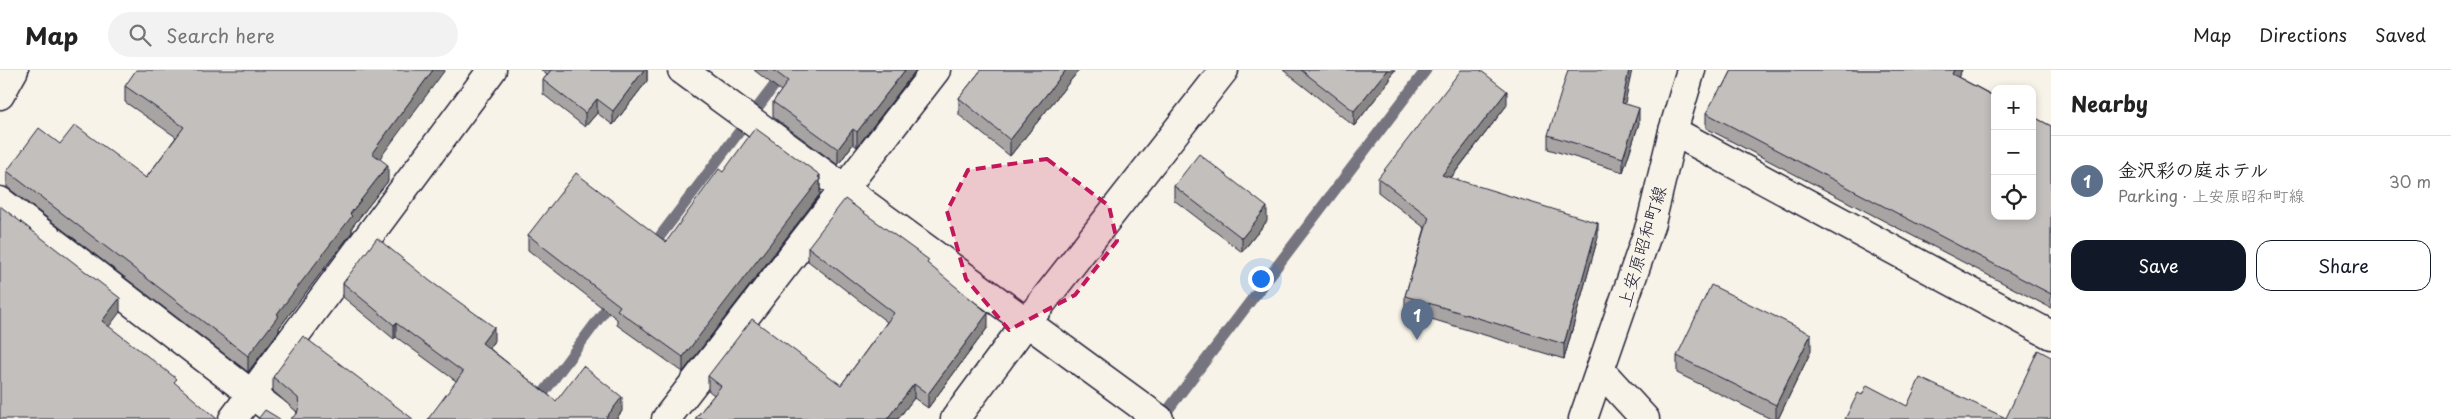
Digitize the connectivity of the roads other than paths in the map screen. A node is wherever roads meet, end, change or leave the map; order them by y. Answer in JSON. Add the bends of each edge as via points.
{"nodes":[{"id":1,"x":14,"y":70,"type":"edge"},
{"id":2,"x":492,"y":70,"type":"edge"},
{"id":3,"x":682,"y":70,"type":"edge"},
{"id":4,"x":936,"y":70,"type":"edge"},
{"id":5,"x":1224,"y":70,"type":"edge"},
{"id":6,"x":1692,"y":70,"type":"edge"},
{"id":7,"x":0,"y":95,"type":"edge"},
{"id":8,"x":1672,"y":131,"type":"junction"},
{"id":9,"x":844,"y":189,"type":"junction"},
{"id":10,"x":0,"y":201,"type":"edge"},
{"id":11,"x":1026,"y":323,"type":"junction"},
{"id":12,"x":2051,"y":335,"type":"edge"},
{"id":13,"x":1600,"y":370,"type":"junction"},
{"id":14,"x":252,"y":395,"type":"junction"},
{"id":15,"x":233,"y":419,"type":"edge"},
{"id":16,"x":284,"y":419,"type":"edge"},
{"id":17,"x":666,"y":419,"type":"edge"},
{"id":18,"x":955,"y":419,"type":"edge"},
{"id":19,"x":1158,"y":419,"type":"edge"},
{"id":20,"x":1583,"y":419,"type":"edge"},
{"id":21,"x":1645,"y":419,"type":"edge"}],
"edges":[{"from":1,"to":7,"type":"street"},
{"from":2,"to":14,"type":"street"},
{"from":3,"to":9,"type":"street"},
{"from":4,"to":9,"type":"street"},
{"from":5,"to":11,"type":"street"},
{"from":6,"to":8,"type":"street","name":"上安原昭和町線"},
{"from":8,"to":12,"type":"street"},
{"from":8,"to":13,"type":"street","name":"上安原昭和町線","via":[[1651,223]]},
{"from":9,"to":11,"type":"street"},
{"from":9,"to":17,"type":"street"},
{"from":10,"to":14,"type":"street"},
{"from":11,"to":18,"type":"street"},
{"from":11,"to":19,"type":"street"},
{"from":13,"to":20,"type":"street","name":"上安原昭和町線"},
{"from":13,"to":21,"type":"street"},
{"from":14,"to":15,"type":"street"},
{"from":14,"to":16,"type":"street"}]}
